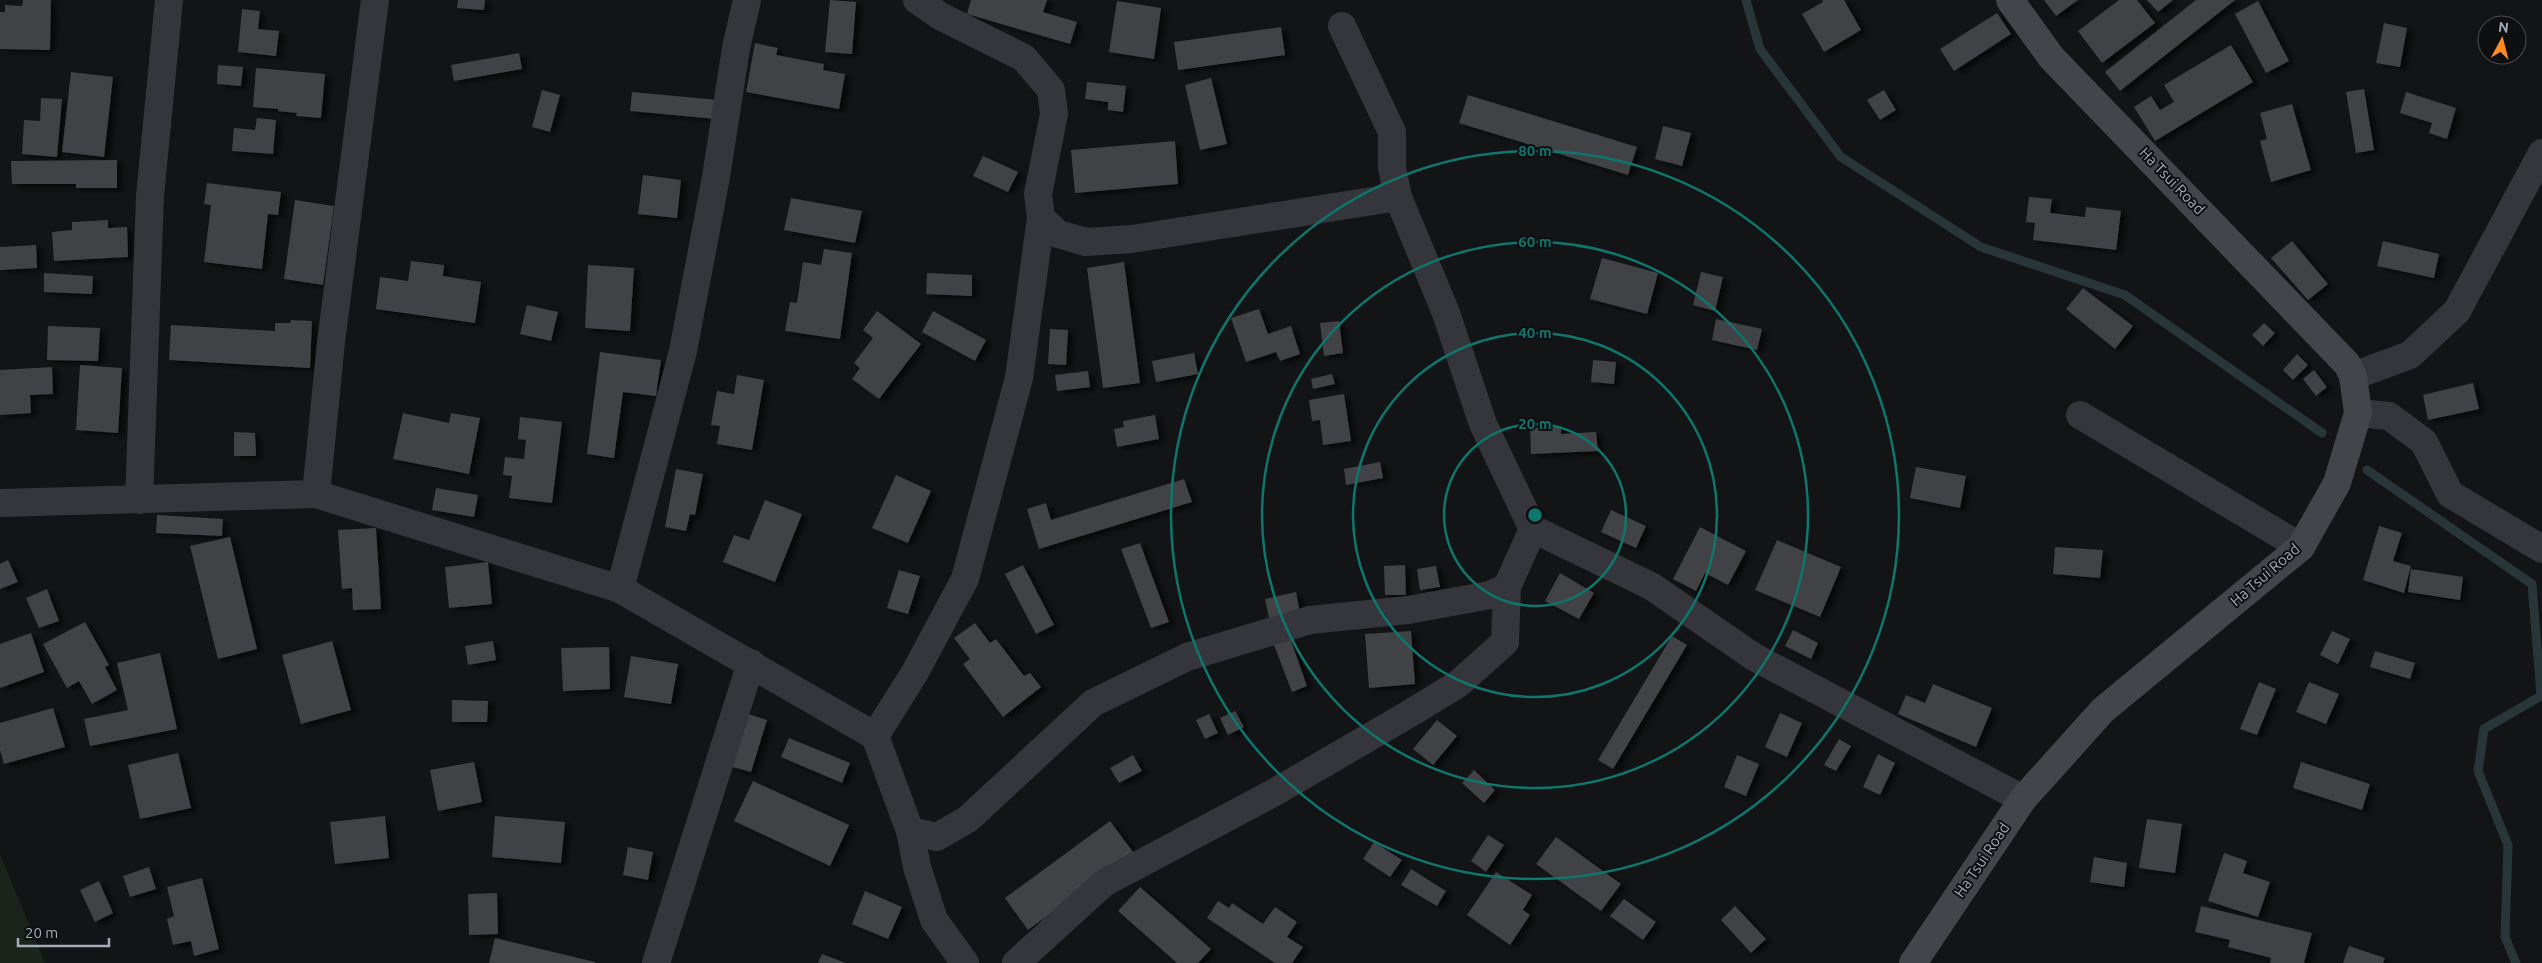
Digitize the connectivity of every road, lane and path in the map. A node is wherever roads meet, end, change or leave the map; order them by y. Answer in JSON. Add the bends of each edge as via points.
{"nodes":[{"id":1,"x":170,"y":0,"type":"edge"},
{"id":2,"x":375,"y":0,"type":"edge"},
{"id":3,"x":747,"y":0,"type":"edge"},
{"id":4,"x":917,"y":0,"type":"edge"},
{"id":5,"x":2010,"y":0,"type":"edge"},
{"id":6,"x":1342,"y":26,"type":"dead end"},
{"id":7,"x":2542,"y":153,"type":"edge"},
{"id":8,"x":1398,"y":197,"type":"junction"},
{"id":9,"x":1041,"y":218,"type":"junction"},
{"id":10,"x":2353,"y":376,"type":"junction"},
{"id":11,"x":2358,"y":413,"type":"junction"},
{"id":12,"x":2080,"y":415,"type":"dead end"},
{"id":13,"x":316,"y":494,"type":"junction"},
{"id":14,"x":139,"y":500,"type":"junction"},
{"id":15,"x":0,"y":504,"type":"edge"},
{"id":16,"x":1533,"y":529,"type":"junction"},
{"id":17,"x":2301,"y":547,"type":"junction"},
{"id":18,"x":2542,"y":549,"type":"edge"},
{"id":19,"x":1507,"y":587,"type":"junction"},
{"id":20,"x":620,"y":589,"type":"junction"},
{"id":21,"x":751,"y":663,"type":"junction"},
{"id":22,"x":875,"y":736,"type":"junction"},
{"id":23,"x":2022,"y":799,"type":"junction"},
{"id":24,"x":910,"y":831,"type":"junction"},
{"id":25,"x":656,"y":963,"type":"edge"},
{"id":26,"x":965,"y":963,"type":"edge"},
{"id":27,"x":1016,"y":963,"type":"edge"},
{"id":28,"x":1914,"y":963,"type":"edge"}],
"edges":[{"from":1,"to":14,"type":"street","via":[[150,196]]},
{"from":2,"to":13,"type":"street","via":[[331,342]]},
{"from":3,"to":20,"type":"street","via":[[683,351]]},
{"from":4,"to":9,"type":"street","via":[[940,16],[1024,58],[1051,90],[1054,114],[1038,194]]},
{"from":5,"to":10,"type":"street","name":"Ha Tsui Road","via":[[2051,57],[2347,364]]},
{"from":6,"to":8,"type":"street","via":[[1392,132],[1392,168]]},
{"from":7,"to":10,"type":"street","via":[[2457,311],[2410,355]]},
{"from":8,"to":9,"type":"street","via":[[1132,238],[1086,242],[1058,234]]},
{"from":8,"to":16,"type":"street","via":[[1446,313],[1483,424]]},
{"from":9,"to":22,"type":"street","via":[[1018,378],[965,579],[914,674]]},
{"from":10,"to":11,"type":"street","name":"Ha Tsui Road"},
{"from":11,"to":17,"type":"street","name":"Ha Tsui Road","via":[[2337,483]]},
{"from":11,"to":18,"type":"street","via":[[2389,416],[2424,442],[2450,494]]},
{"from":12,"to":17,"type":"street"},
{"from":13,"to":14,"type":"street"},
{"from":13,"to":20,"type":"street"},
{"from":14,"to":15,"type":"street"},
{"from":16,"to":19,"type":"street"},
{"from":16,"to":23,"type":"street","via":[[1651,586],[1754,657]]},
{"from":17,"to":23,"type":"street","name":"Ha Tsui Road","via":[[2103,710]]},
{"from":19,"to":24,"type":"street","via":[[1490,595],[1408,610],[1310,620],[1187,657],[1093,703],[968,819],[937,837]]},
{"from":19,"to":27,"type":"street","via":[[1506,642],[1458,684],[1275,792],[1104,883]]},
{"from":20,"to":21,"type":"street"},
{"from":21,"to":22,"type":"street"},
{"from":21,"to":25,"type":"street"},
{"from":22,"to":24,"type":"street"},
{"from":23,"to":28,"type":"street","name":"Ha Tsui Road"},
{"from":24,"to":26,"type":"street","via":[[917,867],[934,920]]}]}
